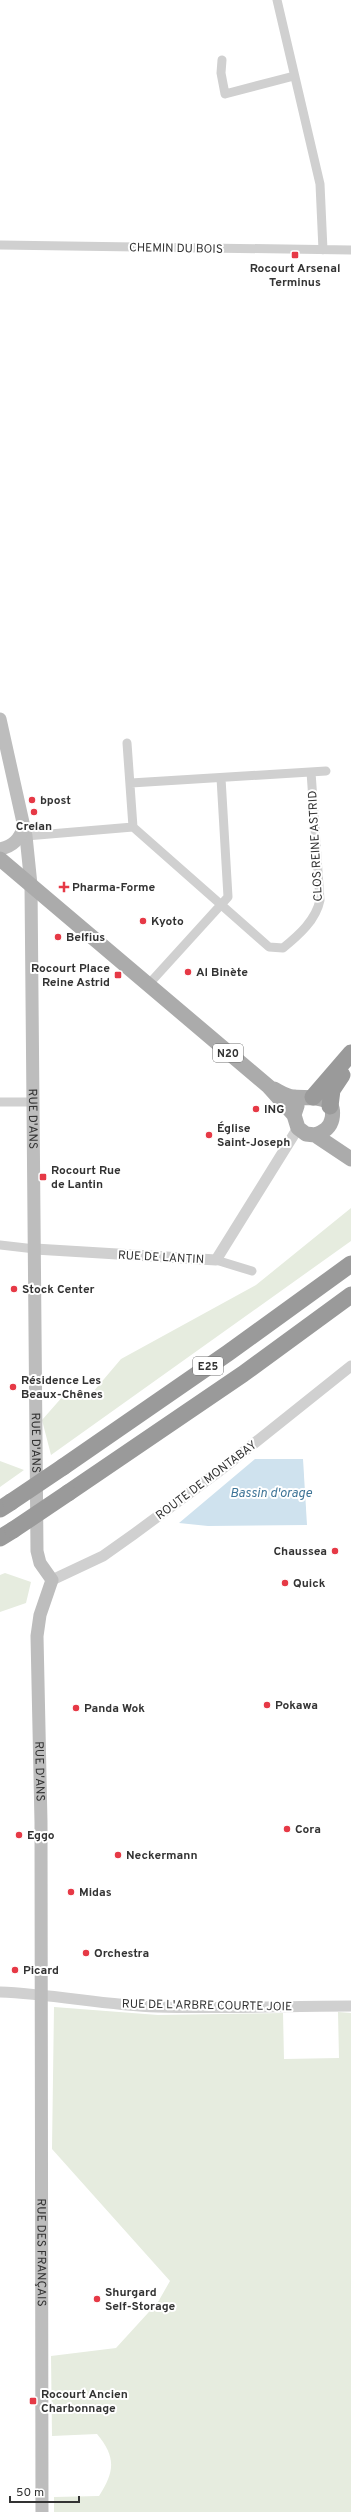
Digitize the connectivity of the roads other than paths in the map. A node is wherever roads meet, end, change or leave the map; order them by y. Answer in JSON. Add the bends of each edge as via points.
{"nodes":[{"id":1,"x":277,"y":0,"type":"edge"},
{"id":2,"x":222,"y":60,"type":"dead end"},
{"id":3,"x":294,"y":76,"type":"junction"},
{"id":4,"x":0,"y":245,"type":"edge"},
{"id":5,"x":323,"y":250,"type":"junction"},
{"id":6,"x":351,"y":250,"type":"edge"},
{"id":7,"x":0,"y":719,"type":"edge"},
{"id":8,"x":128,"y":743,"type":"dead end"},
{"id":9,"x":326,"y":771,"type":"dead end"},
{"id":10,"x":311,"y":772,"type":"junction"},
{"id":11,"x":221,"y":778,"type":"junction"},
{"id":12,"x":131,"y":783,"type":"junction"},
{"id":13,"x":133,"y":827,"type":"junction"},
{"id":14,"x":25,"y":831,"type":"junction"},
{"id":15,"x":0,"y":849,"type":"edge"},
{"id":16,"x":0,"y":859,"type":"edge"},
{"id":17,"x":31,"y":885,"type":"junction"},
{"id":18,"x":221,"y":906,"type":"junction"},
{"id":19,"x":56,"y":907,"type":"junction"},
{"id":20,"x":32,"y":913,"type":"junction"},
{"id":21,"x":148,"y":985,"type":"junction"},
{"id":22,"x":351,"y":1053,"type":"edge"},
{"id":23,"x":351,"y":1065,"type":"edge"},
{"id":24,"x":268,"y":1086,"type":"junction"},
{"id":25,"x":311,"y":1097,"type":"junction"},
{"id":26,"x":0,"y":1102,"type":"edge"},
{"id":27,"x":34,"y":1102,"type":"junction"},
{"id":28,"x":330,"y":1106,"type":"junction"},
{"id":29,"x":296,"y":1122,"type":"junction"},
{"id":30,"x":329,"y":1127,"type":"junction"},
{"id":31,"x":316,"y":1135,"type":"junction"},
{"id":32,"x":349,"y":1157,"type":"edge"},
{"id":33,"x":0,"y":1245,"type":"edge"},
{"id":34,"x":35,"y":1249,"type":"junction"},
{"id":35,"x":216,"y":1260,"type":"junction"},
{"id":36,"x":351,"y":1264,"type":"edge"},
{"id":37,"x":252,"y":1271,"type":"dead end"},
{"id":38,"x":351,"y":1295,"type":"edge"},
{"id":39,"x":351,"y":1366,"type":"edge"},
{"id":40,"x":6,"y":1506,"type":"edge"},
{"id":41,"x":6,"y":1534,"type":"edge"},
{"id":42,"x":52,"y":1580,"type":"junction"},
{"id":43,"x":0,"y":1992,"type":"edge"},
{"id":44,"x":41,"y":1993,"type":"junction"},
{"id":45,"x":351,"y":2006,"type":"edge"},
{"id":46,"x":42,"y":2512,"type":"edge"}],
"edges":[{"from":1,"to":3,"type":"street"},
{"from":2,"to":3,"type":"street","via":[[221,73],[225,94]]},
{"from":3,"to":5,"type":"street","via":[[320,184]]},
{"from":4,"to":5,"type":"street","name":"CHEMIN DU BOIS"},
{"from":5,"to":6,"type":"street","name":"CHEMIN DU BOIS"},
{"from":7,"to":14,"type":"main road","name":"RUE D'ANS"},
{"from":8,"to":12,"type":"street"},
{"from":9,"to":10,"type":"street"},
{"from":10,"to":11,"type":"street"},
{"from":10,"to":18,"type":"street","name":"CLOS REINE ASTRID","via":[[320,900],[318,912],[296,938],[283,948],[268,947]]},
{"from":11,"to":12,"type":"street"},
{"from":11,"to":18,"type":"street","via":[[228,897]]},
{"from":12,"to":13,"type":"street"},
{"from":13,"to":14,"type":"street"},
{"from":13,"to":18,"type":"street","name":"CLOS REINE ASTRID"},
{"from":14,"to":15,"type":"main road","via":[[11,846]]},
{"from":14,"to":17,"type":"main road","name":"RUE D'ANS"},
{"from":16,"to":17,"type":"main road","number":"N20"},
{"from":17,"to":19,"type":"main road","number":"N20"},
{"from":17,"to":20,"type":"main road","name":"RUE D'ANS"},
{"from":18,"to":21,"type":"street"},
{"from":19,"to":20,"type":"main road","via":[[37,909]]},
{"from":19,"to":21,"type":"main road","number":"N20"},
{"from":20,"to":27,"type":"main road","name":"RUE D'ANS"},
{"from":21,"to":24,"type":"main road","number":"N20"},
{"from":22,"to":25,"type":"highway"},
{"from":23,"to":28,"type":"highway","via":[[332,1090]]},
{"from":24,"to":25,"type":"main road","number":"N20","via":[[293,1097]]},
{"from":24,"to":29,"type":"main road","number":"N20"},
{"from":25,"to":28,"type":"main road","number":"N20","via":[[323,1099]]},
{"from":25,"to":29,"type":"main road","via":[[298,1104]]},
{"from":26,"to":27,"type":"street"},
{"from":27,"to":34,"type":"main road","name":"RUE D'ANS"},
{"from":28,"to":30,"type":"main road","via":[[332,1117]]},
{"from":29,"to":31,"type":"main road","number":"N20","via":[[306,1134]]},
{"from":29,"to":35,"type":"street","name":"RUE DE LANTIN"},
{"from":30,"to":31,"type":"main road"},
{"from":30,"to":32,"type":"main road","number":"N20"},
{"from":31,"to":32,"type":"main road","number":"N20"},
{"from":33,"to":34,"type":"street","name":"RUE DE LANTIN"},
{"from":34,"to":35,"type":"street","name":"RUE DE LANTIN"},
{"from":34,"to":42,"type":"main road","name":"RUE D'ANS","via":[[37,1551],[40,1563]]},
{"from":35,"to":37,"type":"street"},
{"from":36,"to":40,"type":"highway","number":"E25","bridge":true,"via":[[228,1353]]},
{"from":38,"to":41,"type":"highway","number":"E25","bridge":true,"via":[[243,1374]]},
{"from":39,"to":42,"type":"street","name":"ROUTE DE MONTABAY","via":[[222,1469],[134,1534],[103,1556]]},
{"from":42,"to":44,"type":"main road","name":"RUE D'ANS","via":[[37,1626]]},
{"from":43,"to":44,"type":"street","name":"RUE DE L'ARBRE COURTE JOIE"},
{"from":44,"to":45,"type":"street","name":"RUE DE L'ARBRE COURTE JOIE","via":[[108,2004],[156,2007]]},
{"from":44,"to":46,"type":"main road","name":"RUE DES FRANÇAIS"}]}
